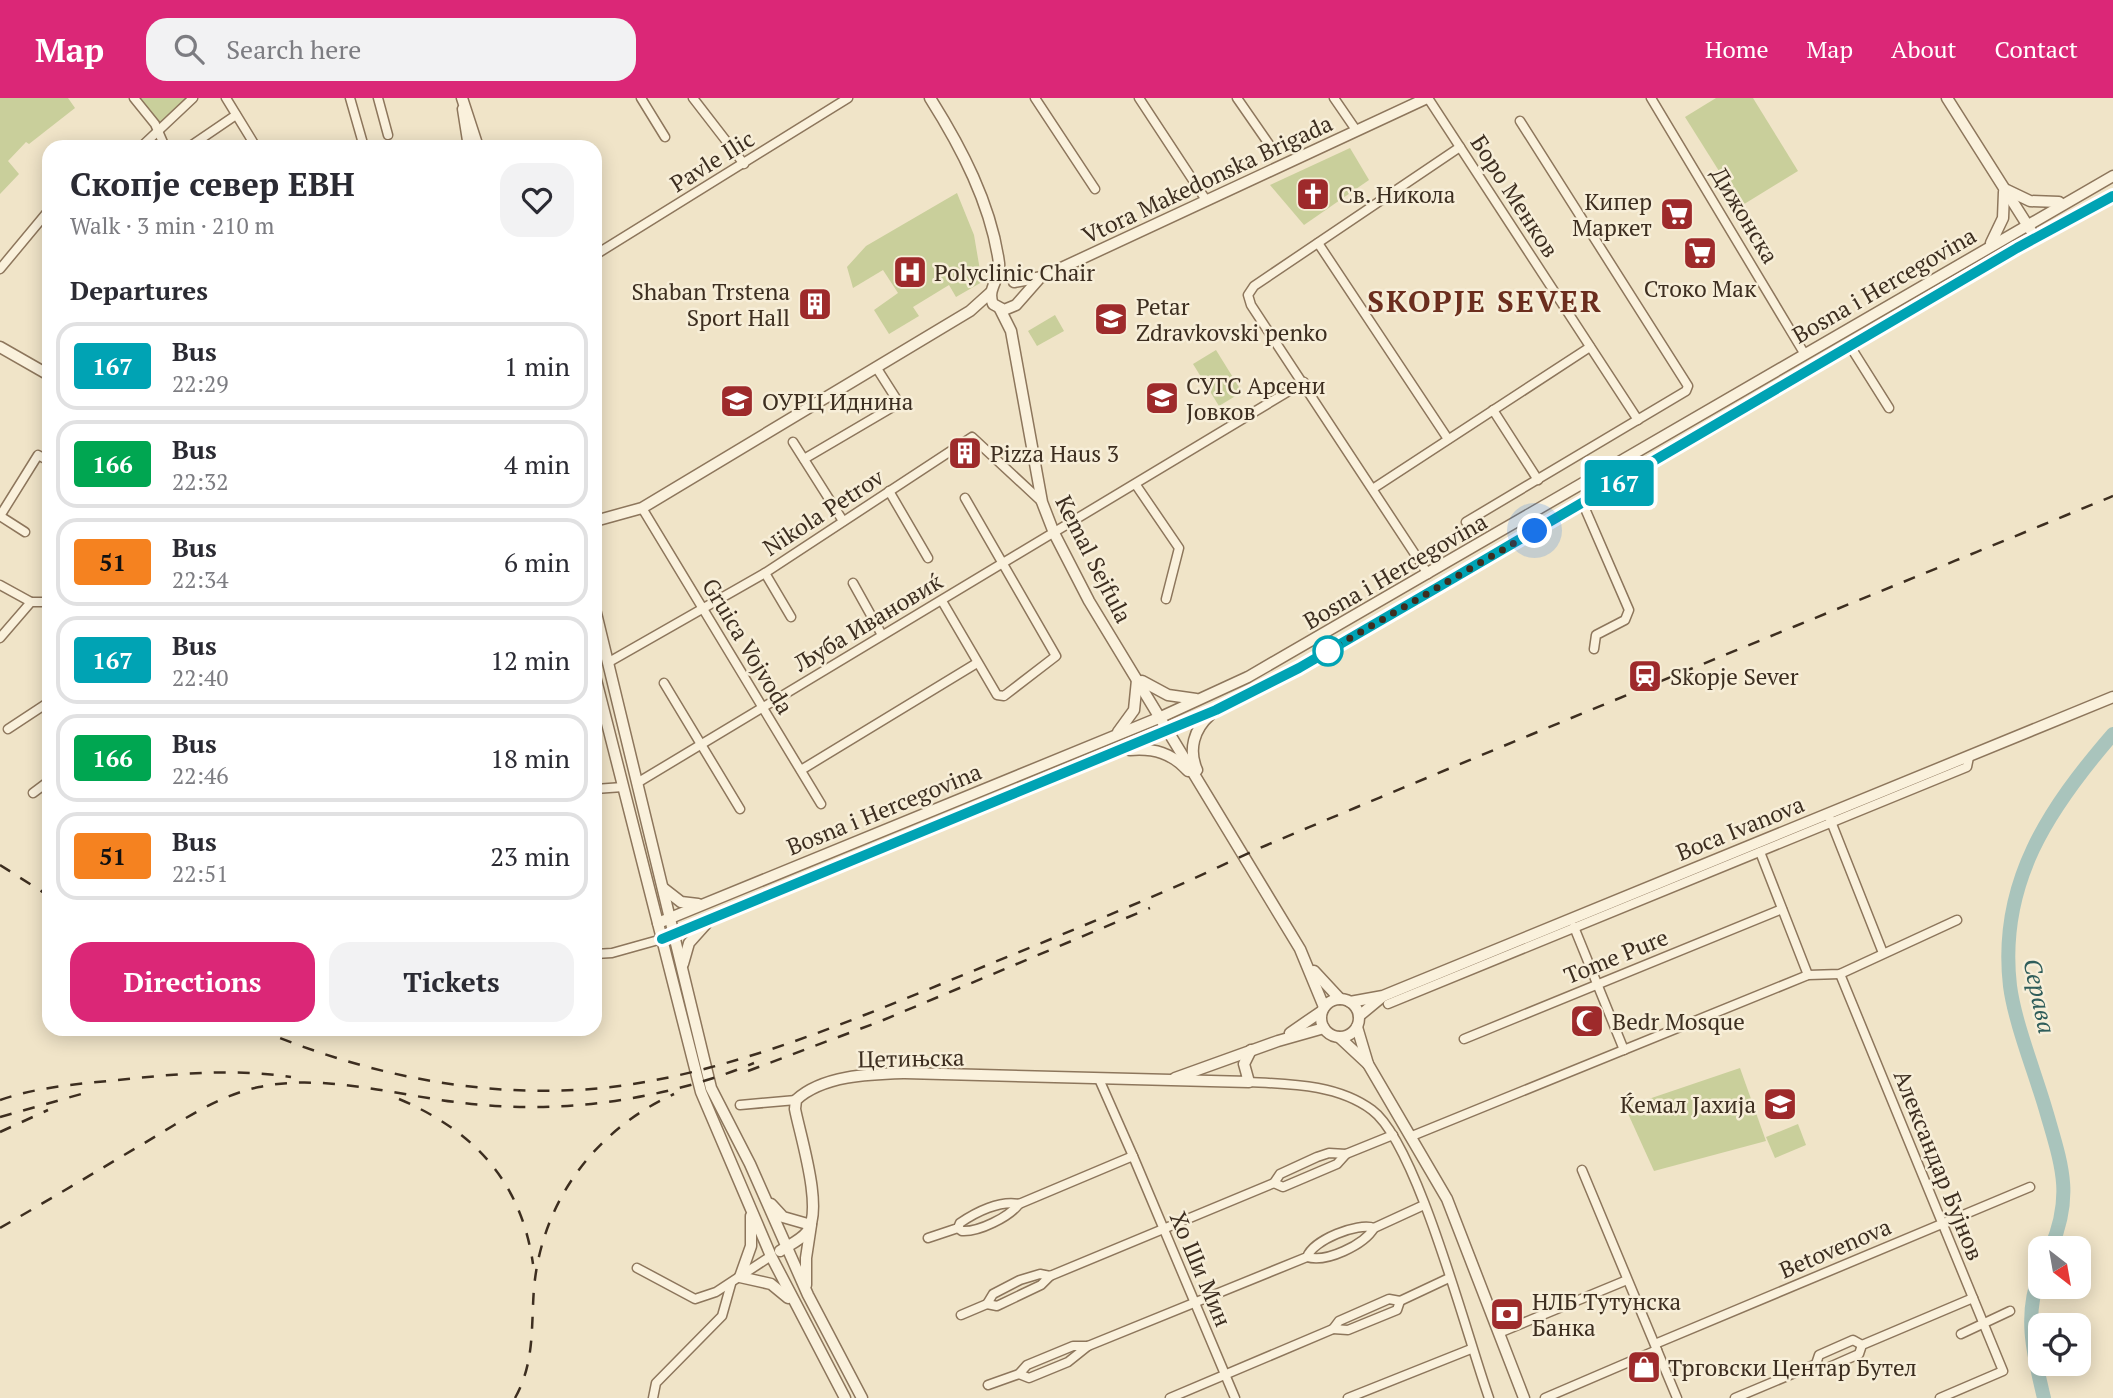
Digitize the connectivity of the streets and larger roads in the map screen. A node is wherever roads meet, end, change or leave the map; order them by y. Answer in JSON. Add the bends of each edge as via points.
{"nodes":[{"id":1,"x":134,"y":98,"type":"edge"},
{"id":2,"x":192,"y":98,"type":"edge"},
{"id":3,"x":226,"y":98,"type":"edge"},
{"id":4,"x":350,"y":98,"type":"edge"},
{"id":5,"x":379,"y":98,"type":"edge"},
{"id":6,"x":641,"y":98,"type":"edge"},
{"id":7,"x":693,"y":98,"type":"edge"},
{"id":8,"x":848,"y":98,"type":"edge"},
{"id":9,"x":930,"y":98,"type":"edge"},
{"id":10,"x":1035,"y":98,"type":"edge"},
{"id":11,"x":1139,"y":98,"type":"edge"},
{"id":12,"x":1237,"y":98,"type":"edge"},
{"id":13,"x":1334,"y":98,"type":"edge"},
{"id":14,"x":1427,"y":98,"type":"edge"},
{"id":15,"x":1651,"y":98,"type":"edge"},
{"id":16,"x":1947,"y":98,"type":"edge"},
{"id":17,"x":236,"y":115,"type":"junction"},
{"id":18,"x":1520,"y":121,"type":"dead end"},
{"id":19,"x":1356,"y":130,"type":"junction"},
{"id":20,"x":160,"y":132,"type":"junction"},
{"id":21,"x":388,"y":135,"type":"dead end"},
{"id":22,"x":666,"y":137,"type":"dead end"},
{"id":23,"x":150,"y":140,"type":"edge"},
{"id":24,"x":163,"y":140,"type":"edge"},
{"id":25,"x":199,"y":140,"type":"edge"},
{"id":26,"x":252,"y":140,"type":"edge"},
{"id":27,"x":361,"y":140,"type":"edge"},
{"id":28,"x":468,"y":140,"type":"edge"},
{"id":29,"x":476,"y":140,"type":"edge"},
{"id":30,"x":1271,"y":147,"type":"dead end"},
{"id":31,"x":1460,"y":147,"type":"junction"},
{"id":32,"x":744,"y":164,"type":"junction"},
{"id":33,"x":2113,"y":176,"type":"edge"},
{"id":34,"x":2004,"y":188,"type":"junction"},
{"id":35,"x":1095,"y":189,"type":"dead end"},
{"id":36,"x":2113,"y":196,"type":"edge"},
{"id":37,"x":1206,"y":200,"type":"junction"},
{"id":38,"x":2066,"y":202,"type":"junction"},
{"id":39,"x":42,"y":218,"type":"edge"},
{"id":40,"x":2026,"y":224,"type":"junction"},
{"id":41,"x":2035,"y":237,"type":"junction"},
{"id":42,"x":1318,"y":243,"type":"junction"},
{"id":43,"x":1989,"y":246,"type":"junction"},
{"id":44,"x":602,"y":251,"type":"edge"},
{"id":45,"x":999,"y":263,"type":"junction"},
{"id":46,"x":0,"y":269,"type":"edge"},
{"id":47,"x":1042,"y":277,"type":"junction"},
{"id":48,"x":1012,"y":281,"type":"junction"},
{"id":49,"x":992,"y":289,"type":"junction"},
{"id":50,"x":1017,"y":302,"type":"junction"},
{"id":51,"x":998,"y":308,"type":"junction"},
{"id":52,"x":970,"y":311,"type":"junction"},
{"id":53,"x":1011,"y":331,"type":"junction"},
{"id":54,"x":1850,"y":346,"type":"junction"},
{"id":55,"x":1590,"y":347,"type":"junction"},
{"id":56,"x":1,"y":348,"type":"edge"},
{"id":57,"x":1804,"y":353,"type":"junction"},
{"id":58,"x":876,"y":367,"type":"junction"},
{"id":59,"x":42,"y":371,"type":"edge"},
{"id":60,"x":1304,"y":382,"type":"junction"},
{"id":61,"x":1889,"y":408,"type":"dead end"},
{"id":62,"x":1493,"y":410,"type":"junction"},
{"id":63,"x":1638,"y":420,"type":"junction"},
{"id":64,"x":1448,"y":439,"type":"junction"},
{"id":65,"x":793,"y":442,"type":"dead end"},
{"id":66,"x":42,"y":457,"type":"edge"},
{"id":67,"x":804,"y":459,"type":"junction"},
{"id":68,"x":1538,"y":480,"type":"junction"},
{"id":69,"x":1136,"y":485,"type":"junction"},
{"id":70,"x":1374,"y":488,"type":"junction"},
{"id":71,"x":890,"y":491,"type":"junction"},
{"id":72,"x":965,"y":498,"type":"dead end"},
{"id":73,"x":1042,"y":502,"type":"junction"},
{"id":74,"x":1583,"y":504,"type":"junction"},
{"id":75,"x":642,"y":508,"type":"junction"},
{"id":76,"x":0,"y":516,"type":"edge"},
{"id":77,"x":602,"y":519,"type":"edge"},
{"id":78,"x":843,"y":522,"type":"junction"},
{"id":79,"x":1466,"y":522,"type":"dead end"},
{"id":80,"x":25,"y":532,"type":"dead end"},
{"id":81,"x":1054,"y":533,"type":"junction"},
{"id":82,"x":928,"y":558,"type":"dead end"},
{"id":83,"x":1002,"y":563,"type":"junction"},
{"id":84,"x":765,"y":573,"type":"junction"},
{"id":85,"x":1428,"y":574,"type":"junction"},
{"id":86,"x":853,"y":583,"type":"dead end"},
{"id":87,"x":0,"y":585,"type":"edge"},
{"id":88,"x":1166,"y":599,"type":"dead end"},
{"id":89,"x":942,"y":601,"type":"junction"},
{"id":90,"x":31,"y":602,"type":"junction"},
{"id":91,"x":42,"y":602,"type":"edge"},
{"id":92,"x":704,"y":610,"type":"junction"},
{"id":93,"x":791,"y":617,"type":"dead end"},
{"id":94,"x":883,"y":635,"type":"junction"},
{"id":95,"x":602,"y":636,"type":"edge"},
{"id":96,"x":0,"y":638,"type":"edge"},
{"id":97,"x":1594,"y":649,"type":"dead end"},
{"id":98,"x":609,"y":662,"type":"junction"},
{"id":99,"x":977,"y":663,"type":"junction"},
{"id":100,"x":1136,"y":676,"type":"junction"},
{"id":101,"x":664,"y":683,"type":"dead end"},
{"id":102,"x":2113,"y":697,"type":"edge"},
{"id":103,"x":1202,"y":699,"type":"junction"},
{"id":104,"x":602,"y":704,"type":"edge"},
{"id":105,"x":42,"y":707,"type":"edge"},
{"id":106,"x":762,"y":708,"type":"junction"},
{"id":107,"x":1216,"y":710,"type":"junction"},
{"id":108,"x":1161,"y":717,"type":"junction"},
{"id":109,"x":8,"y":729,"type":"dead end"},
{"id":110,"x":1170,"y":731,"type":"junction"},
{"id":111,"x":1110,"y":738,"type":"junction"},
{"id":112,"x":700,"y":744,"type":"junction"},
{"id":113,"x":1115,"y":752,"type":"junction"},
{"id":114,"x":802,"y":770,"type":"junction"},
{"id":115,"x":637,"y":783,"type":"junction"},
{"id":116,"x":42,"y":786,"type":"edge"},
{"id":117,"x":623,"y":787,"type":"junction"},
{"id":118,"x":602,"y":788,"type":"edge"},
{"id":119,"x":33,"y":793,"type":"dead end"},
{"id":120,"x":1208,"y":797,"type":"junction"},
{"id":121,"x":821,"y":804,"type":"dead end"},
{"id":122,"x":740,"y":809,"type":"dead end"},
{"id":123,"x":1830,"y":818,"type":"junction"},
{"id":124,"x":1760,"y":852,"type":"junction"},
{"id":125,"x":661,"y":884,"type":"junction"},
{"id":126,"x":1632,"y":899,"type":"junction"},
{"id":127,"x":704,"y":904,"type":"junction"},
{"id":128,"x":1782,"y":909,"type":"junction"},
{"id":129,"x":715,"y":918,"type":"junction"},
{"id":130,"x":670,"y":919,"type":"junction"},
{"id":131,"x":1957,"y":920,"type":"dead end"},
{"id":132,"x":658,"y":923,"type":"junction"},
{"id":133,"x":1574,"y":927,"type":"junction"},
{"id":134,"x":673,"y":934,"type":"junction"},
{"id":135,"x":662,"y":939,"type":"junction"},
{"id":136,"x":1883,"y":953,"type":"junction"},
{"id":137,"x":602,"y":954,"type":"edge"},
{"id":138,"x":1309,"y":965,"type":"junction"},
{"id":139,"x":683,"y":972,"type":"junction"},
{"id":140,"x":1840,"y":974,"type":"junction"},
{"id":141,"x":1808,"y":975,"type":"junction"},
{"id":142,"x":1598,"y":984,"type":"junction"},
{"id":143,"x":1345,"y":1000,"type":"junction"},
{"id":144,"x":1385,"y":1000,"type":"junction"},
{"id":145,"x":1323,"y":1009,"type":"junction"},
{"id":146,"x":1358,"y":1022,"type":"junction"},
{"id":147,"x":1324,"y":1028,"type":"junction"},
{"id":148,"x":1339,"y":1037,"type":"junction"},
{"id":149,"x":1464,"y":1039,"type":"dead end"},
{"id":150,"x":1278,"y":1041,"type":"junction"},
{"id":151,"x":1251,"y":1050,"type":"junction"},
{"id":152,"x":1624,"y":1050,"type":"junction"},
{"id":153,"x":1368,"y":1064,"type":"junction"},
{"id":154,"x":1099,"y":1079,"type":"junction"},
{"id":155,"x":1168,"y":1080,"type":"junction"},
{"id":156,"x":1249,"y":1082,"type":"junction"},
{"id":157,"x":796,"y":1100,"type":"junction"},
{"id":158,"x":740,"y":1105,"type":"dead end"},
{"id":159,"x":1393,"y":1135,"type":"junction"},
{"id":160,"x":1412,"y":1136,"type":"junction"},
{"id":161,"x":1346,"y":1153,"type":"junction"},
{"id":162,"x":1133,"y":1156,"type":"junction"},
{"id":163,"x":1581,"y":1170,"type":"dead end"},
{"id":164,"x":1274,"y":1183,"type":"junction"},
{"id":165,"x":2031,"y":1187,"type":"dead end"},
{"id":166,"x":764,"y":1196,"type":"junction"},
{"id":167,"x":1019,"y":1203,"type":"junction"},
{"id":168,"x":750,"y":1205,"type":"junction"},
{"id":169,"x":1424,"y":1205,"type":"junction"},
{"id":170,"x":1942,"y":1224,"type":"junction"},
{"id":171,"x":811,"y":1225,"type":"junction"},
{"id":172,"x":958,"y":1228,"type":"junction"},
{"id":173,"x":1374,"y":1228,"type":"junction"},
{"id":174,"x":1163,"y":1229,"type":"junction"},
{"id":175,"x":928,"y":1238,"type":"dead end"},
{"id":176,"x":785,"y":1248,"type":"junction"},
{"id":177,"x":771,"y":1256,"type":"junction"},
{"id":178,"x":1307,"y":1257,"type":"junction"},
{"id":179,"x":637,"y":1268,"type":"dead end"},
{"id":180,"x":1050,"y":1276,"type":"junction"},
{"id":181,"x":1449,"y":1278,"type":"junction"},
{"id":182,"x":736,"y":1279,"type":"junction"},
{"id":183,"x":1627,"y":1280,"type":"junction"},
{"id":184,"x":808,"y":1295,"type":"junction"},
{"id":185,"x":1973,"y":1298,"type":"junction"},
{"id":186,"x":792,"y":1301,"type":"junction"},
{"id":187,"x":1195,"y":1301,"type":"junction"},
{"id":188,"x":1401,"y":1301,"type":"junction"},
{"id":189,"x":987,"y":1304,"type":"junction"},
{"id":190,"x":2010,"y":1311,"type":"dead end"},
{"id":191,"x":961,"y":1315,"type":"dead end"},
{"id":192,"x":1984,"y":1323,"type":"junction"},
{"id":193,"x":1333,"y":1329,"type":"junction"},
{"id":194,"x":1499,"y":1333,"type":"junction"},
{"id":195,"x":1961,"y":1334,"type":"dead end"},
{"id":196,"x":1862,"y":1345,"type":"junction"},
{"id":197,"x":1656,"y":1347,"type":"junction"},
{"id":198,"x":1471,"y":1349,"type":"junction"},
{"id":199,"x":1816,"y":1364,"type":"junction"},
{"id":200,"x":1225,"y":1374,"type":"junction"},
{"id":201,"x":988,"y":1385,"type":"dead end"},
{"id":202,"x":653,"y":1398,"type":"edge"},
{"id":203,"x":845,"y":1398,"type":"edge"},
{"id":204,"x":862,"y":1398,"type":"edge"},
{"id":205,"x":1170,"y":1398,"type":"edge"},
{"id":206,"x":1235,"y":1398,"type":"edge"},
{"id":207,"x":1348,"y":1398,"type":"edge"},
{"id":208,"x":1489,"y":1398,"type":"edge"},
{"id":209,"x":1524,"y":1398,"type":"edge"},
{"id":210,"x":1545,"y":1398,"type":"edge"},
{"id":211,"x":1677,"y":1398,"type":"edge"},
{"id":212,"x":1735,"y":1398,"type":"edge"},
{"id":213,"x":1940,"y":1398,"type":"edge"}],
"edges":[{"from":1,"to":20,"type":"street"},
{"from":2,"to":20,"type":"street"},
{"from":3,"to":17,"type":"street"},
{"from":4,"to":27,"type":"street"},
{"from":5,"to":21,"type":"street"},
{"from":6,"to":22,"type":"street"},
{"from":7,"to":32,"type":"street"},
{"from":8,"to":32,"type":"street","name":"Pavle Ilic"},
{"from":9,"to":45,"type":"street","via":[[974,180]]},
{"from":10,"to":35,"type":"street"},
{"from":11,"to":37,"type":"street"},
{"from":12,"to":30,"type":"street"},
{"from":13,"to":19,"type":"street"},
{"from":14,"to":19,"type":"street","name":"Vtora Makedonska Brigada"},
{"from":14,"to":31,"type":"street","name":"Боро Менков"},
{"from":15,"to":57,"type":"street","name":"Дижонска"},
{"from":16,"to":34,"type":"street"},
{"from":17,"to":25,"type":"street"},
{"from":17,"to":26,"type":"street"},
{"from":18,"to":63,"type":"street","name":"Боро Менков","via":[[1688,380],[1686,391]]},
{"from":19,"to":37,"type":"street","name":"Vtora Makedonska Brigada"},
{"from":20,"to":23,"type":"street"},
{"from":20,"to":24,"type":"street"},
{"from":28,"to":29,"type":"street","via":[[462,98]]},
{"from":31,"to":42,"type":"street"},
{"from":31,"to":55,"type":"street","name":"Боро Менков"},
{"from":32,"to":44,"type":"street","name":"Pavle Ilic"},
{"from":33,"to":38,"type":"street","name":"Bosna i Hercegovina"},
{"from":34,"to":38,"type":"street","via":[[2030,201]]},
{"from":34,"to":40,"type":"street"},
{"from":34,"to":43,"type":"street","via":[[2003,218]]},
{"from":36,"to":41,"type":"street","name":"Bosna i Hercegovina"},
{"from":37,"to":47,"type":"street","name":"Vtora Makedonska Brigada"},
{"from":38,"to":40,"type":"street","name":"Bosna i Hercegovina"},
{"from":39,"to":46,"type":"street"},
{"from":40,"to":41,"type":"street"},
{"from":40,"to":43,"type":"street","name":"Bosna i Hercegovina"},
{"from":41,"to":54,"type":"street","name":"Bosna i Hercegovina"},
{"from":42,"to":60,"type":"street","via":[[1254,286],[1248,295]]},
{"from":42,"to":64,"type":"street"},
{"from":43,"to":57,"type":"street","name":"Bosna i Hercegovina"},
{"from":45,"to":48,"type":"street"},
{"from":45,"to":49,"type":"street"},
{"from":47,"to":48,"type":"street","name":"Vtora Makedonska Brigada"},
{"from":47,"to":50,"type":"street","name":"Vtora Makedonska Brigada"},
{"from":48,"to":49,"type":"street","name":"Vtora Makedonska Brigada"},
{"from":48,"to":50,"type":"street"},
{"from":49,"to":51,"type":"street"},
{"from":49,"to":52,"type":"street"},
{"from":50,"to":51,"type":"street"},
{"from":50,"to":53,"type":"street"},
{"from":51,"to":52,"type":"street"},
{"from":51,"to":53,"type":"street"},
{"from":52,"to":58,"type":"street"},
{"from":53,"to":73,"type":"street","name":"Kemal Sejfula"},
{"from":54,"to":61,"type":"street"},
{"from":54,"to":74,"type":"street","name":"Bosna i Hercegovina"},
{"from":55,"to":62,"type":"street"},
{"from":55,"to":63,"type":"street","name":"Боро Менков"},
{"from":56,"to":59,"type":"street"},
{"from":57,"to":85,"type":"street","name":"Bosna i Hercegovina"},
{"from":58,"to":67,"type":"street","via":[[897,400],[895,405]]},
{"from":58,"to":75,"type":"street"},
{"from":60,"to":69,"type":"street","name":"Љуба Ивановиќ"},
{"from":60,"to":70,"type":"street"},
{"from":62,"to":64,"type":"street"},
{"from":62,"to":68,"type":"street"},
{"from":63,"to":68,"type":"street","name":"Боро Менков"},
{"from":64,"to":70,"type":"street"},
{"from":65,"to":67,"type":"street"},
{"from":66,"to":76,"type":"street","via":[[38,455]]},
{"from":67,"to":78,"type":"street"},
{"from":68,"to":79,"type":"street","name":"Боро Менков"},
{"from":69,"to":81,"type":"street","name":"Љуба Ивановиќ"},
{"from":69,"to":88,"type":"street","via":[[1179,548]]},
{"from":70,"to":85,"type":"street"},
{"from":71,"to":73,"type":"street","name":"Nikola Petrov","via":[[972,437]]},
{"from":71,"to":78,"type":"street","name":"Nikola Petrov"},
{"from":71,"to":82,"type":"street"},
{"from":72,"to":83,"type":"street"},
{"from":73,"to":81,"type":"street","name":"Kemal Sejfula"},
{"from":74,"to":97,"type":"street","via":[[1629,610],[1625,620],[1595,635]]},
{"from":74,"to":107,"type":"street","name":"Bosna i Hercegovina","via":[[1299,668]]},
{"from":75,"to":77,"type":"street"},
{"from":75,"to":92,"type":"street","name":"Gruica Vojvoda"},
{"from":76,"to":80,"type":"street"},
{"from":78,"to":84,"type":"street","name":"Nikola Petrov"},
{"from":81,"to":83,"type":"street","name":"Љуба Ивановиќ"},
{"from":81,"to":100,"type":"street","name":"Kemal Sejfula"},
{"from":83,"to":89,"type":"street","name":"Љуба Ивановиќ"},
{"from":83,"to":99,"type":"street","via":[[1056,656],[1004,696],[992,691]]},
{"from":84,"to":92,"type":"street","name":"Nikola Petrov"},
{"from":84,"to":93,"type":"street"},
{"from":85,"to":103,"type":"street","name":"Bosna i Hercegovina"},
{"from":86,"to":94,"type":"street"},
{"from":87,"to":90,"type":"street"},
{"from":89,"to":94,"type":"street","name":"Љуба Ивановиќ"},
{"from":89,"to":99,"type":"street"},
{"from":90,"to":91,"type":"street"},
{"from":90,"to":96,"type":"street"},
{"from":92,"to":98,"type":"street","name":"Nikola Petrov"},
{"from":92,"to":106,"type":"street","name":"Gruica Vojvoda"},
{"from":94,"to":106,"type":"street","name":"Љуба Ивановиќ"},
{"from":95,"to":98,"type":"street"},
{"from":98,"to":115,"type":"street"},
{"from":99,"to":114,"type":"street"},
{"from":100,"to":103,"type":"street","via":[[1168,695]]},
{"from":100,"to":108,"type":"street","name":"Kemal Sejfula"},
{"from":100,"to":111,"type":"street","via":[[1134,710]]},
{"from":101,"to":112,"type":"street"},
{"from":102,"to":123,"type":"street","name":"Boca Ivanova"},
{"from":103,"to":108,"type":"street","name":"Bosna i Hercegovina"},
{"from":104,"to":117,"type":"street"},
{"from":105,"to":109,"type":"street"},
{"from":106,"to":112,"type":"street","name":"Љуба Ивановиќ"},
{"from":106,"to":114,"type":"street","name":"Gruica Vojvoda"},
{"from":107,"to":110,"type":"street","name":"Bosna i Hercegovina"},
{"from":107,"to":120,"type":"street","via":[[1200,726],[1193,747]]},
{"from":108,"to":110,"type":"street","name":"Kemal Sejfula"},
{"from":108,"to":111,"type":"street","name":"Bosna i Hercegovina"},
{"from":110,"to":113,"type":"street","name":"Bosna i Hercegovina"},
{"from":110,"to":120,"type":"street","name":"Kemal Sejfula"},
{"from":111,"to":127,"type":"street","name":"Bosna i Hercegovina"},
{"from":112,"to":115,"type":"street","name":"Љуба Ивановиќ"},
{"from":112,"to":122,"type":"street"},
{"from":113,"to":120,"type":"street","via":[[1147,749],[1170,755]]},
{"from":113,"to":129,"type":"street","name":"Bosna i Hercegovina"},
{"from":114,"to":121,"type":"street","name":"Gruica Vojvoda"},
{"from":115,"to":125,"type":"street"},
{"from":116,"to":119,"type":"street"},
{"from":117,"to":118,"type":"street"},
{"from":117,"to":132,"type":"street"},
{"from":120,"to":138,"type":"street"},
{"from":123,"to":124,"type":"street"},
{"from":123,"to":126,"type":"street","name":"Boca Ivanova"},
{"from":123,"to":136,"type":"street"},
{"from":124,"to":126,"type":"street"},
{"from":124,"to":128,"type":"street"},
{"from":125,"to":127,"type":"street","via":[[681,902]]},
{"from":125,"to":130,"type":"street"},
{"from":126,"to":133,"type":"street"},
{"from":126,"to":144,"type":"street","name":"Boca Ivanova"},
{"from":127,"to":130,"type":"street","name":"Bosna i Hercegovina"},
{"from":128,"to":141,"type":"street"},
{"from":128,"to":142,"type":"street","name":"Tome Pure"},
{"from":129,"to":134,"type":"street","name":"Bosna i Hercegovina"},
{"from":129,"to":139,"type":"street","via":[[689,943]]},
{"from":130,"to":132,"type":"street","name":"Bosna i Hercegovina"},
{"from":130,"to":134,"type":"street"},
{"from":131,"to":136,"type":"street"},
{"from":132,"to":135,"type":"street"},
{"from":133,"to":142,"type":"street"},
{"from":133,"to":144,"type":"street"},
{"from":134,"to":135,"type":"street","name":"Bosna i Hercegovina"},
{"from":134,"to":139,"type":"street"},
{"from":135,"to":137,"type":"street"},
{"from":135,"to":168,"type":"street","via":[[701,1092]]},
{"from":136,"to":140,"type":"street"},
{"from":138,"to":143,"type":"street"},
{"from":138,"to":145,"type":"street"},
{"from":139,"to":166,"type":"street","via":[[717,1104]]},
{"from":140,"to":141,"type":"street"},
{"from":140,"to":170,"type":"street","name":"Александар Бујнов"},
{"from":141,"to":152,"type":"street"},
{"from":142,"to":149,"type":"street","name":"Tome Pure"},
{"from":142,"to":152,"type":"street"},
{"from":143,"to":144,"type":"street","name":"Boca Ivanova"},
{"from":143,"to":145,"type":"street"},
{"from":143,"to":146,"type":"street"},
{"from":144,"to":146,"type":"street","name":"Boca Ivanova"},
{"from":145,"to":147,"type":"street"},
{"from":145,"to":150,"type":"street"},
{"from":146,"to":148,"type":"street","via":[[1349,1034]]},
{"from":146,"to":153,"type":"street"},
{"from":147,"to":148,"type":"street"},
{"from":147,"to":150,"type":"street"},
{"from":148,"to":153,"type":"street"},
{"from":150,"to":151,"type":"street"},
{"from":151,"to":155,"type":"street"},
{"from":151,"to":156,"type":"street","via":[[1244,1064]]},
{"from":152,"to":160,"type":"street"},
{"from":153,"to":160,"type":"street"},
{"from":154,"to":155,"type":"street","name":"Цетињска"},
{"from":154,"to":157,"type":"street","name":"Цетињска","via":[[869,1074],[816,1088]]},
{"from":154,"to":162,"type":"street","name":"Хо Ши Мин"},
{"from":155,"to":156,"type":"street","name":"Цетињска"},
{"from":156,"to":159,"type":"street","via":[[1298,1085],[1348,1098],[1377,1114]]},
{"from":157,"to":158,"type":"street"},
{"from":157,"to":171,"type":"street","via":[[810,1175]]},
{"from":159,"to":161,"type":"street"},
{"from":159,"to":169,"type":"street"},
{"from":160,"to":194,"type":"street","via":[[1447,1199]]},
{"from":161,"to":164,"type":"street","via":[[1317,1157],[1280,1174]]},
{"from":161,"to":164,"type":"street","via":[[1337,1164],[1283,1187]]},
{"from":162,"to":167,"type":"street"},
{"from":162,"to":174,"type":"street","name":"Хо Ши Мин"},
{"from":163,"to":183,"type":"street"},
{"from":164,"to":174,"type":"street"},
{"from":165,"to":170,"type":"street","name":"Betovenova"},
{"from":166,"to":171,"type":"street","via":[[783,1217]]},
{"from":166,"to":176,"type":"street"},
{"from":167,"to":172,"type":"street","via":[[980,1212]]},
{"from":167,"to":172,"type":"street","via":[[1010,1213],[973,1230]]},
{"from":168,"to":177,"type":"street"},
{"from":168,"to":182,"type":"street","via":[[751,1246]]},
{"from":169,"to":173,"type":"street"},
{"from":169,"to":181,"type":"street"},
{"from":170,"to":185,"type":"street","name":"Александар Бујнов"},
{"from":170,"to":197,"type":"street","name":"Betovenova"},
{"from":171,"to":176,"type":"street"},
{"from":171,"to":184,"type":"street","via":[[804,1277]]},
{"from":172,"to":175,"type":"street"},
{"from":173,"to":178,"type":"street","via":[[1369,1236],[1348,1247],[1319,1258]]},
{"from":173,"to":178,"type":"street","via":[[1365,1225],[1326,1241],[1312,1248]]},
{"from":174,"to":180,"type":"street"},
{"from":174,"to":187,"type":"street","name":"Хо Ши Мин"},
{"from":176,"to":177,"type":"street"},
{"from":176,"to":184,"type":"street"},
{"from":177,"to":182,"type":"street"},
{"from":177,"to":186,"type":"street"},
{"from":178,"to":187,"type":"street"},
{"from":179,"to":182,"type":"street","via":[[695,1300]]},
{"from":180,"to":189,"type":"street","via":[[997,1307]]},
{"from":180,"to":189,"type":"street","via":[[1020,1280],[993,1294]]},
{"from":181,"to":188,"type":"street"},
{"from":181,"to":198,"type":"street"},
{"from":182,"to":186,"type":"street","via":[[771,1284]]},
{"from":182,"to":202,"type":"street","via":[[727,1292],[725,1313],[656,1383]]},
{"from":183,"to":194,"type":"street"},
{"from":183,"to":197,"type":"street"},
{"from":184,"to":204,"type":"street"},
{"from":185,"to":192,"type":"street","name":"Александар Бујнов"},
{"from":185,"to":196,"type":"street"},
{"from":186,"to":203,"type":"street"},
{"from":187,"to":200,"type":"street","name":"Хо Ши Мин"},
{"from":187,"to":201,"type":"street","via":[[1088,1346],[1073,1346]]},
{"from":188,"to":193,"type":"street","via":[[1389,1299],[1339,1321]]},
{"from":188,"to":193,"type":"street","via":[[1397,1310],[1348,1330]]},
{"from":189,"to":191,"type":"street"},
{"from":190,"to":192,"type":"street"},
{"from":192,"to":195,"type":"street"},
{"from":192,"to":213,"type":"street","name":"Александар Бујнов","via":[[2003,1371]]},
{"from":193,"to":200,"type":"street"},
{"from":194,"to":209,"type":"street"},
{"from":196,"to":199,"type":"street","via":[[1859,1354],[1825,1369]]},
{"from":196,"to":199,"type":"street","via":[[1853,1340],[1819,1354]]},
{"from":197,"to":210,"type":"street","name":"Betovenova"},
{"from":197,"to":211,"type":"street"},
{"from":198,"to":207,"type":"street"},
{"from":198,"to":208,"type":"street"},
{"from":199,"to":212,"type":"street"},
{"from":200,"to":205,"type":"street"},
{"from":200,"to":206,"type":"street","name":"Хо Ши Мин"}]}
